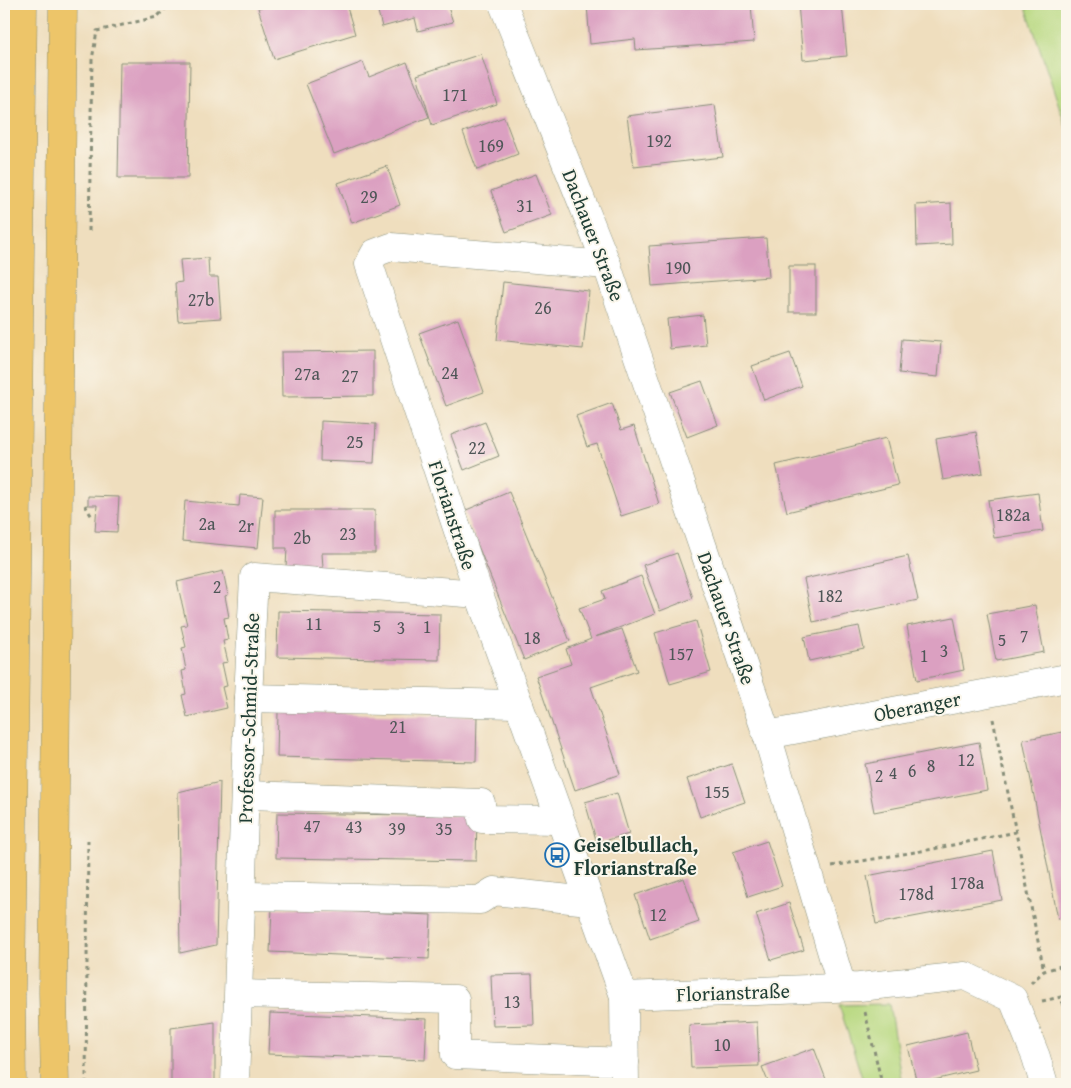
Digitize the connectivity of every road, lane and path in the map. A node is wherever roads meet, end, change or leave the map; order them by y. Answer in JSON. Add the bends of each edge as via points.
{"nodes":[{"id":1,"x":23,"y":4,"type":"edge"},
{"id":2,"x":63,"y":4,"type":"edge"},
{"id":3,"x":170,"y":4,"type":"edge"},
{"id":4,"x":503,"y":4,"type":"edge"},
{"id":5,"x":89,"y":238,"type":"dead end"},
{"id":6,"x":607,"y":265,"type":"junction"},
{"id":7,"x":85,"y":496,"type":"dead end"},
{"id":8,"x":92,"y":517,"type":"dead end"},
{"id":9,"x":479,"y":594,"type":"junction"},
{"id":10,"x":1067,"y":678,"type":"edge"},
{"id":11,"x":987,"y":693,"type":"junction"},
{"id":12,"x":248,"y":698,"type":"junction"},
{"id":13,"x":519,"y":704,"type":"junction"},
{"id":14,"x":767,"y":735,"type":"junction"},
{"id":15,"x":246,"y":795,"type":"junction"},
{"id":16,"x":560,"y":820,"type":"junction"},
{"id":17,"x":1016,"y":832,"type":"junction"},
{"id":18,"x":88,"y":837,"type":"dead end"},
{"id":19,"x":808,"y":870,"type":"junction"},
{"id":20,"x":241,"y":896,"type":"junction"},
{"id":21,"x":589,"y":901,"type":"junction"},
{"id":22,"x":1067,"y":964,"type":"edge"},
{"id":23,"x":1044,"y":971,"type":"junction"},
{"id":24,"x":851,"y":987,"type":"junction"},
{"id":25,"x":239,"y":994,"type":"junction"},
{"id":26,"x":624,"y":996,"type":"junction"},
{"id":27,"x":1014,"y":1003,"type":"junction"},
{"id":28,"x":1067,"y":1026,"type":"edge"},
{"id":29,"x":625,"y":1073,"type":"edge"},
{"id":30,"x":12,"y":1084,"type":"edge"},
{"id":31,"x":55,"y":1084,"type":"edge"},
{"id":32,"x":86,"y":1084,"type":"edge"},
{"id":33,"x":235,"y":1084,"type":"edge"},
{"id":34,"x":882,"y":1084,"type":"edge"},
{"id":35,"x":1044,"y":1084,"type":"edge"}],
"edges":[{"from":1,"to":30,"type":"highway"},
{"from":2,"to":31,"type":"highway","via":[[53,973]]},
{"from":3,"to":5,"type":"path","via":[[157,16],[98,32],[92,60]]},
{"from":4,"to":6,"type":"street","name":"Dachauer Straße"},
{"from":6,"to":9,"type":"street","name":"Florianstraße","via":[[391,247],[374,253],[369,264]]},
{"from":6,"to":14,"type":"street","name":"Dachauer Straße"},
{"from":7,"to":8,"type":"path","via":[[85,506]]},
{"from":9,"to":12,"type":"street","name":"Professor-Schmid-Straße","via":[[254,577]]},
{"from":9,"to":13,"type":"street","name":"Florianstraße"},
{"from":10,"to":11,"type":"street","name":"Oberanger"},
{"from":11,"to":14,"type":"street","name":"Oberanger"},
{"from":11,"to":17,"type":"path"},
{"from":12,"to":13,"type":"street"},
{"from":12,"to":15,"type":"street","name":"Professor-Schmid-Straße"},
{"from":13,"to":16,"type":"street","name":"Florianstraße"},
{"from":14,"to":19,"type":"street","name":"Dachauer Straße"},
{"from":15,"to":16,"type":"street","via":[[480,803],[482,820]]},
{"from":15,"to":20,"type":"street","name":"Professor-Schmid-Straße"},
{"from":16,"to":21,"type":"street","name":"Florianstraße"},
{"from":17,"to":19,"type":"path"},
{"from":17,"to":23,"type":"path"},
{"from":18,"to":32,"type":"path"},
{"from":19,"to":24,"type":"street","name":"Dachauer Straße"},
{"from":20,"to":21,"type":"street","via":[[480,900],[494,891]]},
{"from":20,"to":25,"type":"street","name":"Professor-Schmid-Straße"},
{"from":21,"to":26,"type":"street","name":"Florianstraße"},
{"from":22,"to":23,"type":"path"},
{"from":23,"to":27,"type":"path"},
{"from":24,"to":26,"type":"street","name":"Florianstraße"},
{"from":24,"to":27,"type":"street","via":[[966,976]]},
{"from":24,"to":34,"type":"path"},
{"from":25,"to":29,"type":"street","via":[[455,1000],[455,1055]]},
{"from":25,"to":33,"type":"street","name":"Professor-Schmid-Straße"},
{"from":26,"to":29,"type":"street","name":"Florianstraße"},
{"from":27,"to":28,"type":"path","via":[[1061,997]]},
{"from":27,"to":35,"type":"street"}]}
